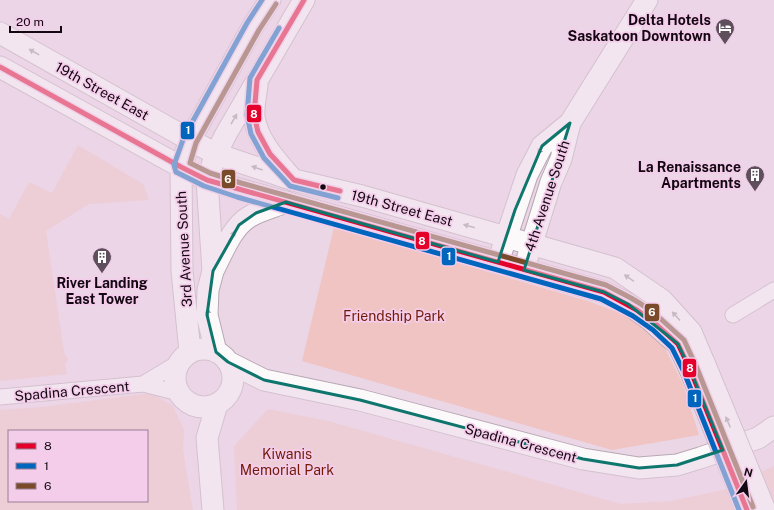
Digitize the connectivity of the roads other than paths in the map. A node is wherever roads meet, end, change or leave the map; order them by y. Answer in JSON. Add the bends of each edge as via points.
{"nodes":[{"id":1,"x":270,"y":0,"type":"edge"},
{"id":2,"x":304,"y":0,"type":"edge"},
{"id":3,"x":647,"y":0,"type":"edge"},
{"id":4,"x":0,"y":33,"type":"edge"},
{"id":5,"x":0,"y":67,"type":"edge"},
{"id":6,"x":257,"y":80,"type":"junction"},
{"id":7,"x":570,"y":123,"type":"junction"},
{"id":8,"x":190,"y":140,"type":"junction"},
{"id":9,"x":216,"y":154,"type":"junction"},
{"id":10,"x":181,"y":167,"type":"junction"},
{"id":11,"x":208,"y":180,"type":"junction"},
{"id":12,"x":294,"y":180,"type":"junction"},
{"id":13,"x":286,"y":202,"type":"junction"},
{"id":14,"x":506,"y":237,"type":"junction"},
{"id":15,"x":532,"y":244,"type":"junction"},
{"id":16,"x":498,"y":262,"type":"junction"},
{"id":17,"x":524,"y":270,"type":"junction"},
{"id":18,"x":213,"y":271,"type":"junction"},
{"id":19,"x":774,"y":290,"type":"edge"},
{"id":20,"x":734,"y":315,"type":"dead end"},
{"id":21,"x":222,"y":357,"type":"junction"},
{"id":22,"x":184,"y":358,"type":"junction"},
{"id":23,"x":697,"y":367,"type":"junction"},
{"id":24,"x":264,"y":380,"type":"junction"},
{"id":25,"x":143,"y":384,"type":"junction"},
{"id":26,"x":0,"y":398,"type":"edge"},
{"id":27,"x":184,"y":398,"type":"junction"},
{"id":28,"x":222,"y":400,"type":"junction"},
{"id":29,"x":774,"y":427,"type":"edge"},
{"id":30,"x":207,"y":438,"type":"junction"},
{"id":31,"x":213,"y":505,"type":"edge"},
{"id":32,"x":748,"y":510,"type":"edge"},
{"id":33,"x":765,"y":510,"type":"edge"}],
"edges":[{"from":1,"to":8,"type":"main road","name":"3rd Avenue South"},
{"from":2,"to":6,"type":"main road","name":"3rd Avenue South"},
{"from":3,"to":7,"type":"main road","name":"4th Avenue South"},
{"from":8,"to":4,"type":"main road","name":"19th Street East","one_way":true},
{"from":5,"to":10,"type":"main road","name":"19th Street East"},
{"from":9,"to":6,"type":"main road","name":"3rd Avenue South","one_way":true},
{"from":6,"to":12,"type":"main road","via":[[254,115],[258,132],[270,154]]},
{"from":7,"to":14,"type":"main road","name":"4th Avenue South","one_way":true,"via":[[542,146],[527,175]]},
{"from":7,"to":15,"type":"main road","name":"4th Avenue South","via":[[561,159],[551,182]]},
{"from":8,"to":9,"type":"main road","name":"19th Street East"},
{"from":8,"to":10,"type":"main road","name":"3rd Avenue South"},
{"from":9,"to":11,"type":"main road","name":"3rd Avenue South"},
{"from":12,"to":9,"type":"main road","name":"19th Street East","one_way":true},
{"from":10,"to":11,"type":"main road","name":"19th Street East"},
{"from":10,"to":22,"type":"main road","name":"3rd Avenue South"},
{"from":11,"to":13,"type":"main road","name":"19th Street East"},
{"from":11,"to":18,"type":"main road","name":"3rd Avenue South"},
{"from":14,"to":12,"type":"main road","name":"19th Street East","one_way":true,"via":[[362,196]]},
{"from":13,"to":16,"type":"main road","name":"19th Street East"},
{"from":18,"to":13,"type":"main road","one_way":true,"via":[[239,225],[252,215]]},
{"from":14,"to":15,"type":"main road","name":"19th Street East"},
{"from":14,"to":16,"type":"main road","name":"4th Avenue South"},
{"from":15,"to":17,"type":"main road","name":"4th Avenue South"},
{"from":23,"to":15,"type":"main road","name":"19th Street East","one_way":true,"via":[[691,332],[662,300],[615,268]]},
{"from":16,"to":17,"type":"main road","name":"19th Street East"},
{"from":17,"to":23,"type":"main road","name":"19th Street East","via":[[604,292],[628,304],[678,344]]},
{"from":21,"to":18,"type":"main road","name":"3rd Avenue South","one_way":true,"via":[[207,315],[208,290]]},
{"from":19,"to":20,"type":"street"},
{"from":21,"to":22,"type":"main road","via":[[204,349]]},
{"from":21,"to":24,"type":"main road","name":"Spadina Crescent"},
{"from":21,"to":28,"type":"main road","via":[[231,367],[233,381]]},
{"from":22,"to":25,"type":"street","name":"Spadina Crescent"},
{"from":22,"to":27,"type":"main road","via":[[175,373],[174,381]]},
{"from":23,"to":32,"type":"main road","bridge":true},
{"from":33,"to":23,"type":"main road","one_way":true,"bridge":true},
{"from":24,"to":28,"type":"main road"},
{"from":24,"to":29,"type":"main road","name":"Spadina Crescent","via":[[360,400],[583,459],[639,468],[676,465],[700,458],[758,438]]},
{"from":25,"to":26,"type":"street","name":"Spadina Crescent"},
{"from":25,"to":27,"type":"street","name":"Spadina Crescent"},
{"from":27,"to":28,"type":"main road","via":[[198,407]]},
{"from":27,"to":30,"type":"main road"},
{"from":28,"to":30,"type":"main road"},
{"from":30,"to":31,"type":"main road"}]}
